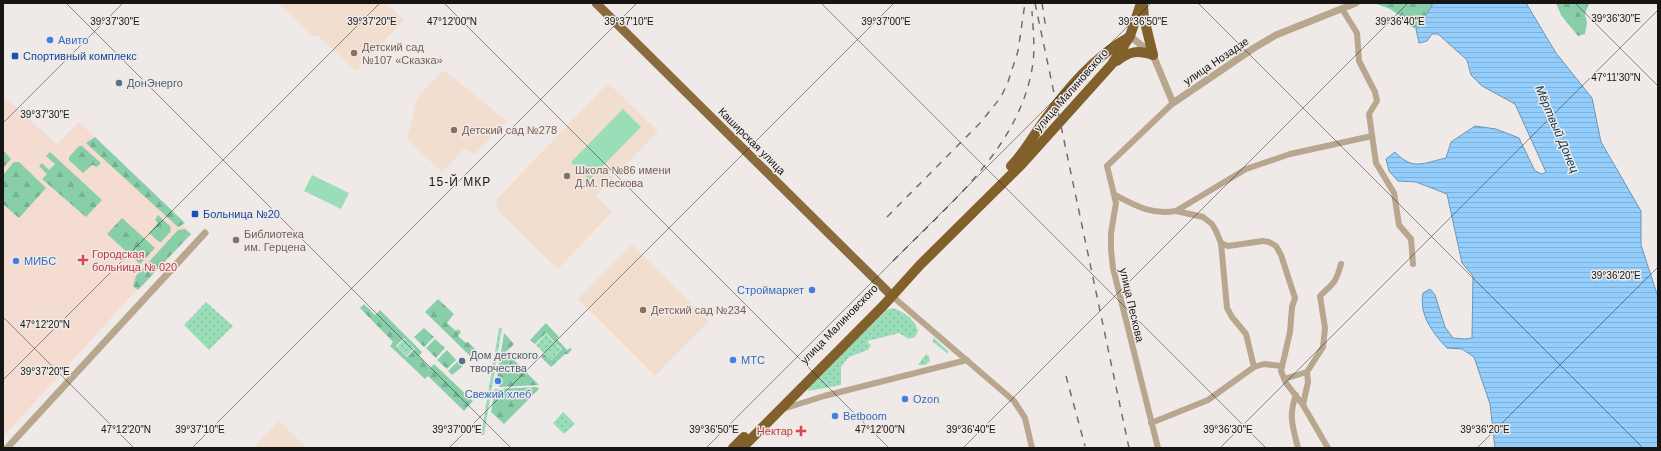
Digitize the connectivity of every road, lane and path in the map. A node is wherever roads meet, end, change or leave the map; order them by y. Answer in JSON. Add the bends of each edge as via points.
{"nodes":[{"id":1,"x":596,"y":3,"type":"edge"},
{"id":2,"x":1142,"y":3,"type":"edge"},
{"id":3,"x":1356,"y":3,"type":"edge"},
{"id":4,"x":1342,"y":9,"type":"junction"},
{"id":5,"x":1130,"y":36,"type":"junction"},
{"id":6,"x":1152,"y":55,"type":"junction"},
{"id":7,"x":1112,"y":64,"type":"junction"},
{"id":8,"x":1172,"y":103,"type":"junction"},
{"id":9,"x":1372,"y":136,"type":"junction"},
{"id":10,"x":1107,"y":166,"type":"joint"},
{"id":11,"x":1115,"y":196,"type":"junction"},
{"id":12,"x":1176,"y":211,"type":"junction"},
{"id":13,"x":206,"y":233,"type":"dead end"},
{"id":14,"x":1221,"y":243,"type":"junction"},
{"id":15,"x":1341,"y":264,"type":"dead end"},
{"id":16,"x":1413,"y":264,"type":"dead end"},
{"id":17,"x":890,"y":293,"type":"junction"},
{"id":18,"x":967,"y":360,"type":"junction"},
{"id":19,"x":1282,"y":366,"type":"junction"},
{"id":20,"x":1254,"y":367,"type":"junction"},
{"id":21,"x":1307,"y":372,"type":"junction"},
{"id":22,"x":1284,"y":379,"type":"junction"},
{"id":23,"x":1296,"y":395,"type":"junction"},
{"id":24,"x":1304,"y":405,"type":"junction"},
{"id":25,"x":780,"y":410,"type":"junction"},
{"id":26,"x":1151,"y":424,"type":"junction"},
{"id":27,"x":7,"y":448,"type":"edge"},
{"id":28,"x":733,"y":448,"type":"edge"},
{"id":29,"x":742,"y":448,"type":"edge"},
{"id":30,"x":1032,"y":448,"type":"edge"},
{"id":31,"x":1158,"y":448,"type":"edge"},
{"id":32,"x":1298,"y":448,"type":"edge"},
{"id":33,"x":1328,"y":448,"type":"edge"}],
"edges":[{"from":1,"to":17,"type":"main road","name":"Каширская улица"},
{"from":2,"to":5,"type":"highway"},
{"from":2,"to":6,"type":"highway"},
{"from":3,"to":4,"type":"street","name":"улица Нозадзе"},
{"from":4,"to":8,"type":"street","name":"улица Нозадзе","via":[[1276,36],[1254,48]]},
{"from":4,"to":9,"type":"street","via":[[1357,33],[1359,61],[1375,92],[1377,101],[1369,114]]},
{"from":5,"to":6,"type":"street"},
{"from":5,"to":7,"type":"highway","name":"улица Малиновского"},
{"from":5,"to":17,"type":"highway","name":"улица Малиновского","via":[[1102,54],[1086,71],[1016,160]]},
{"from":6,"to":7,"type":"highway","via":[[1130,52]]},
{"from":6,"to":8,"type":"street"},
{"from":7,"to":17,"type":"highway","name":"улица Малиновского","via":[[1022,164]]},
{"from":8,"to":10,"type":"street","name":"улица Нозадзе"},
{"from":9,"to":12,"type":"street","via":[[1290,154],[1246,169]]},
{"from":9,"to":16,"type":"street","via":[[1376,163],[1394,193],[1399,225],[1412,239]]},
{"from":10,"to":11,"type":"street","name":"улица Пескова"},
{"from":11,"to":12,"type":"street","via":[[1147,211]]},
{"from":11,"to":26,"type":"street","name":"улица Пескова","via":[[1111,233],[1113,268]]},
{"from":12,"to":14,"type":"street","via":[[1203,217],[1212,224]]},
{"from":13,"to":27,"type":"street"},
{"from":14,"to":19,"type":"street","via":[[1228,246],[1268,242],[1276,246],[1281,255],[1295,298]]},
{"from":14,"to":20,"type":"street","via":[[1227,308],[1246,334]]},
{"from":15,"to":21,"type":"street","via":[[1337,280],[1320,296],[1326,328],[1323,347]]},
{"from":17,"to":18,"type":"street"},
{"from":17,"to":25,"type":"highway","name":"улица Малиновского"},
{"from":17,"to":28,"type":"highway","name":"улица Малиновского"},
{"from":18,"to":25,"type":"street","via":[[824,396]]},
{"from":18,"to":30,"type":"street","via":[[1014,401],[1025,418]]},
{"from":19,"to":20,"type":"street","via":[[1264,364]]},
{"from":19,"to":22,"type":"street"},
{"from":20,"to":26,"type":"street","via":[[1208,400]]},
{"from":21,"to":22,"type":"street"},
{"from":21,"to":24,"type":"street"},
{"from":22,"to":23,"type":"street"},
{"from":23,"to":24,"type":"street"},
{"from":23,"to":32,"type":"street","via":[[1291,408]]},
{"from":24,"to":33,"type":"street"},
{"from":25,"to":29,"type":"highway","name":"улица Малиновского"},
{"from":26,"to":31,"type":"street","name":"улица Пескова"}]}
